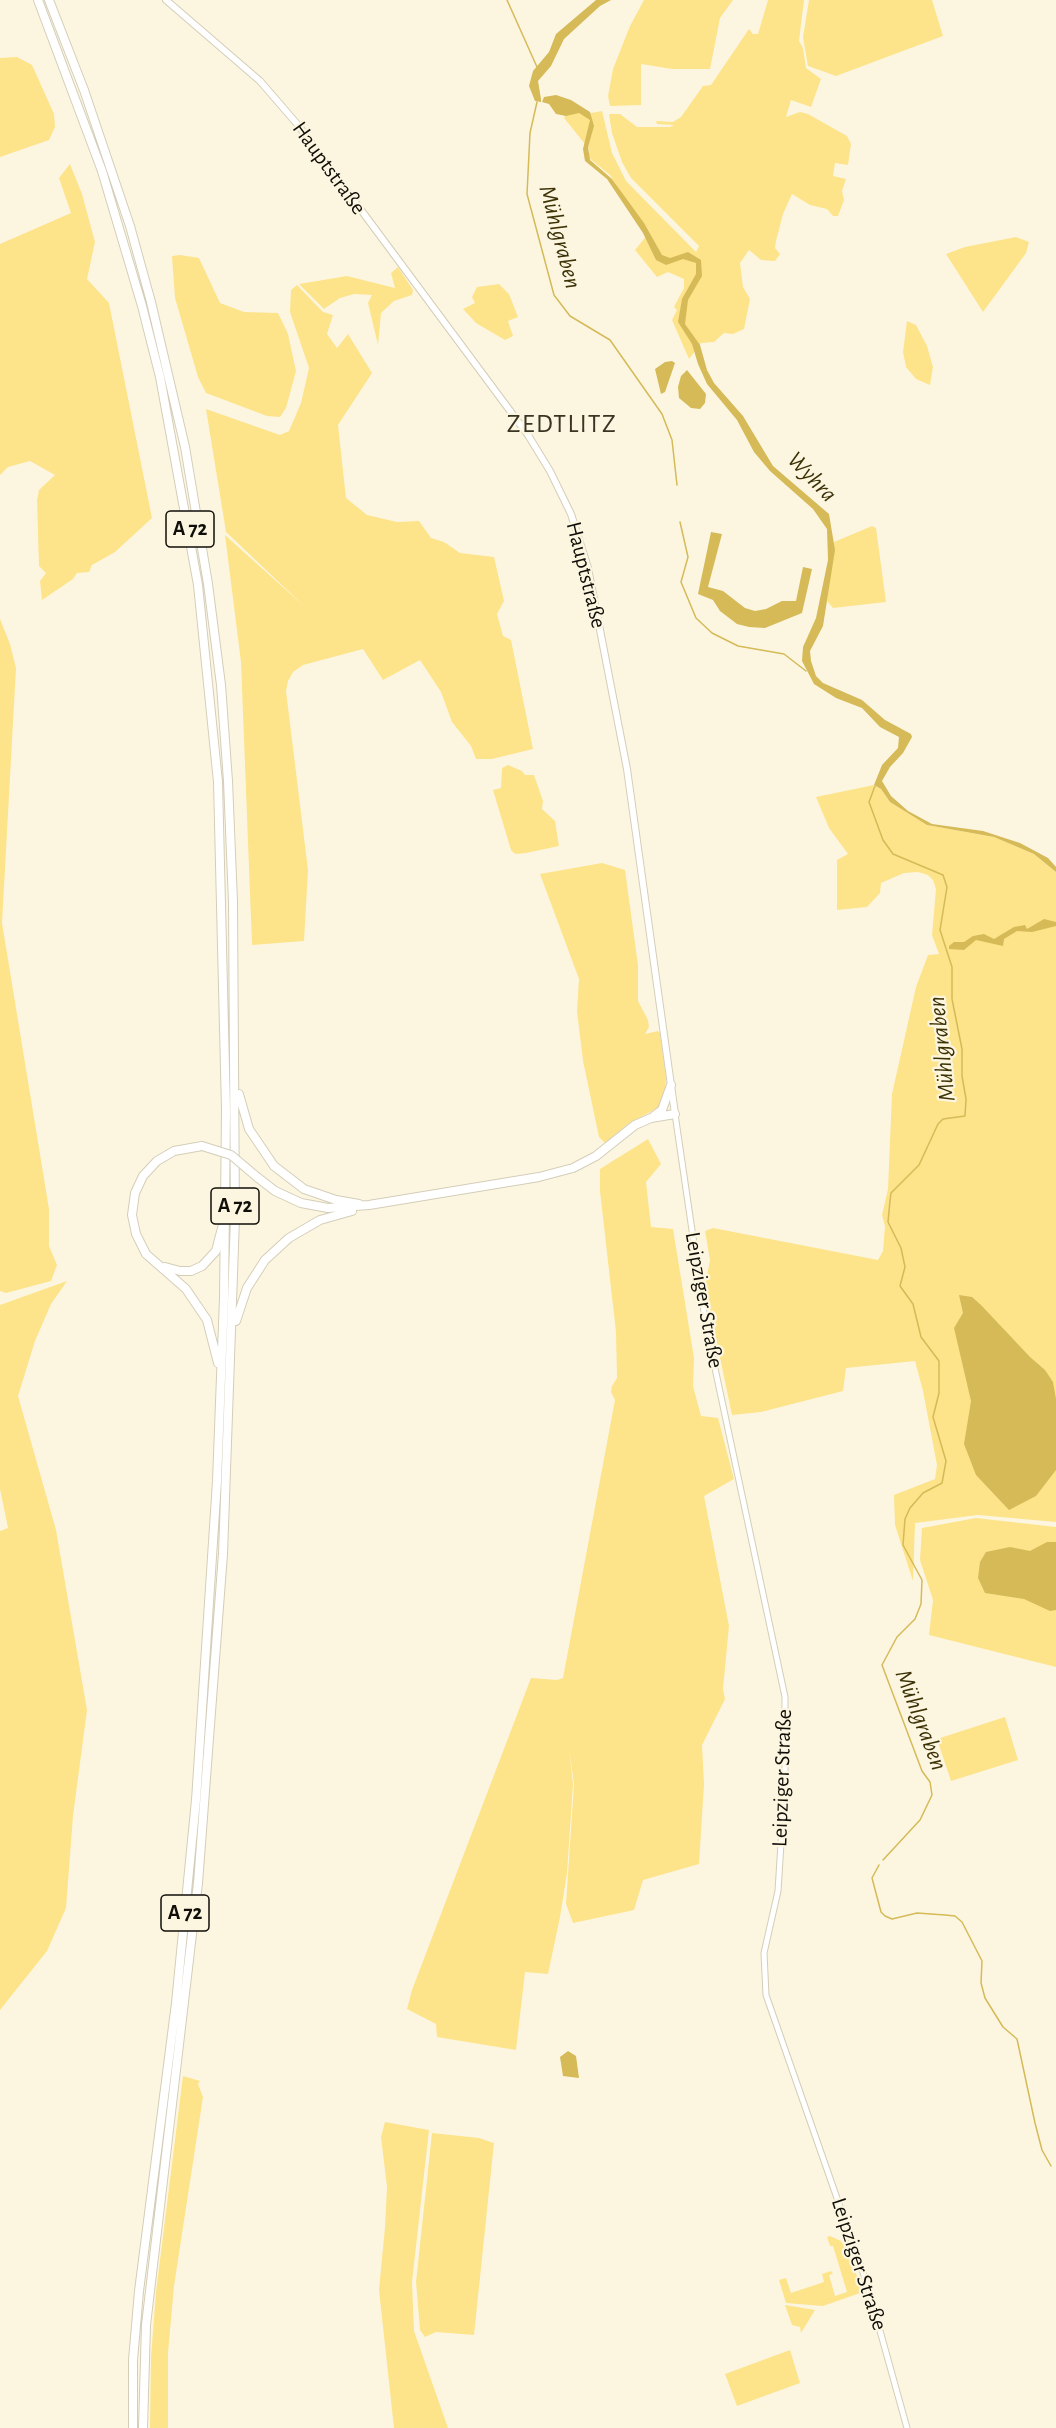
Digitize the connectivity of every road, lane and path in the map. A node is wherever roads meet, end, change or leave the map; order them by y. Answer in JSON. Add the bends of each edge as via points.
{"nodes":[{"id":1,"x":38,"y":0,"type":"edge"},
{"id":2,"x":49,"y":0,"type":"edge"},
{"id":3,"x":166,"y":0,"type":"edge"},
{"id":4,"x":236,"y":1079,"type":"junction"},
{"id":5,"x":671,"y":1085,"type":"junction"},
{"id":6,"x":675,"y":1114,"type":"junction"},
{"id":7,"x":651,"y":1118,"type":"junction"},
{"id":8,"x":369,"y":1205,"type":"junction"},
{"id":9,"x":225,"y":1216,"type":"junction"},
{"id":10,"x":156,"y":1263,"type":"junction"},
{"id":11,"x":233,"y":1333,"type":"junction"},
{"id":12,"x":221,"y":1390,"type":"junction"},
{"id":13,"x":133,"y":2428,"type":"edge"},
{"id":14,"x":143,"y":2428,"type":"edge"},
{"id":15,"x":907,"y":2428,"type":"edge"}],
"edges":[{"from":1,"to":9,"type":"highway","number":"A 72","via":[[102,171],[140,298],[176,450],[195,562],[211,686],[218,782],[225,994]]},
{"from":2,"to":4,"type":"highway","number":"A 72","via":[[130,226],[170,376],[196,504],[220,685],[228,781]]},
{"from":3,"to":5,"type":"main road","name":"Hauptstraße","via":[[250,72],[298,125],[528,435],[571,514],[588,568],[622,741]]},
{"from":4,"to":8,"type":"highway","via":[[249,1129],[274,1166],[304,1189],[336,1200]]},
{"from":4,"to":11,"type":"highway","number":"A 72"},
{"from":5,"to":6,"type":"main road","name":"Hauptstraße"},
{"from":5,"to":7,"type":"highway","via":[[662,1110]]},
{"from":6,"to":7,"type":"highway"},
{"from":6,"to":15,"type":"street","name":"Leipziger Straße","via":[[706,1326],[786,1708],[778,1884],[763,1960],[766,1995],[869,2288]]},
{"from":7,"to":8,"type":"highway","via":[[573,1168]]},
{"from":8,"to":10,"type":"highway","bridge":true,"via":[[328,1208],[301,1203],[275,1191],[231,1155],[202,1146],[174,1151],[143,1176],[135,1193],[132,1215],[136,1234],[146,1254]]},
{"from":8,"to":11,"type":"highway","via":[[320,1220],[289,1238],[265,1260],[247,1288]]},
{"from":9,"to":10,"type":"highway","via":[[216,1251],[202,1266],[180,1271]]},
{"from":9,"to":12,"type":"highway","number":"A 72"},
{"from":10,"to":12,"type":"highway","via":[[186,1289],[207,1320]]},
{"from":11,"to":14,"type":"highway","number":"A 72","via":[[207,1790],[187,1992],[149,2292]]},
{"from":12,"to":13,"type":"highway","number":"A 72","via":[[196,1800],[139,2291]]}]}
